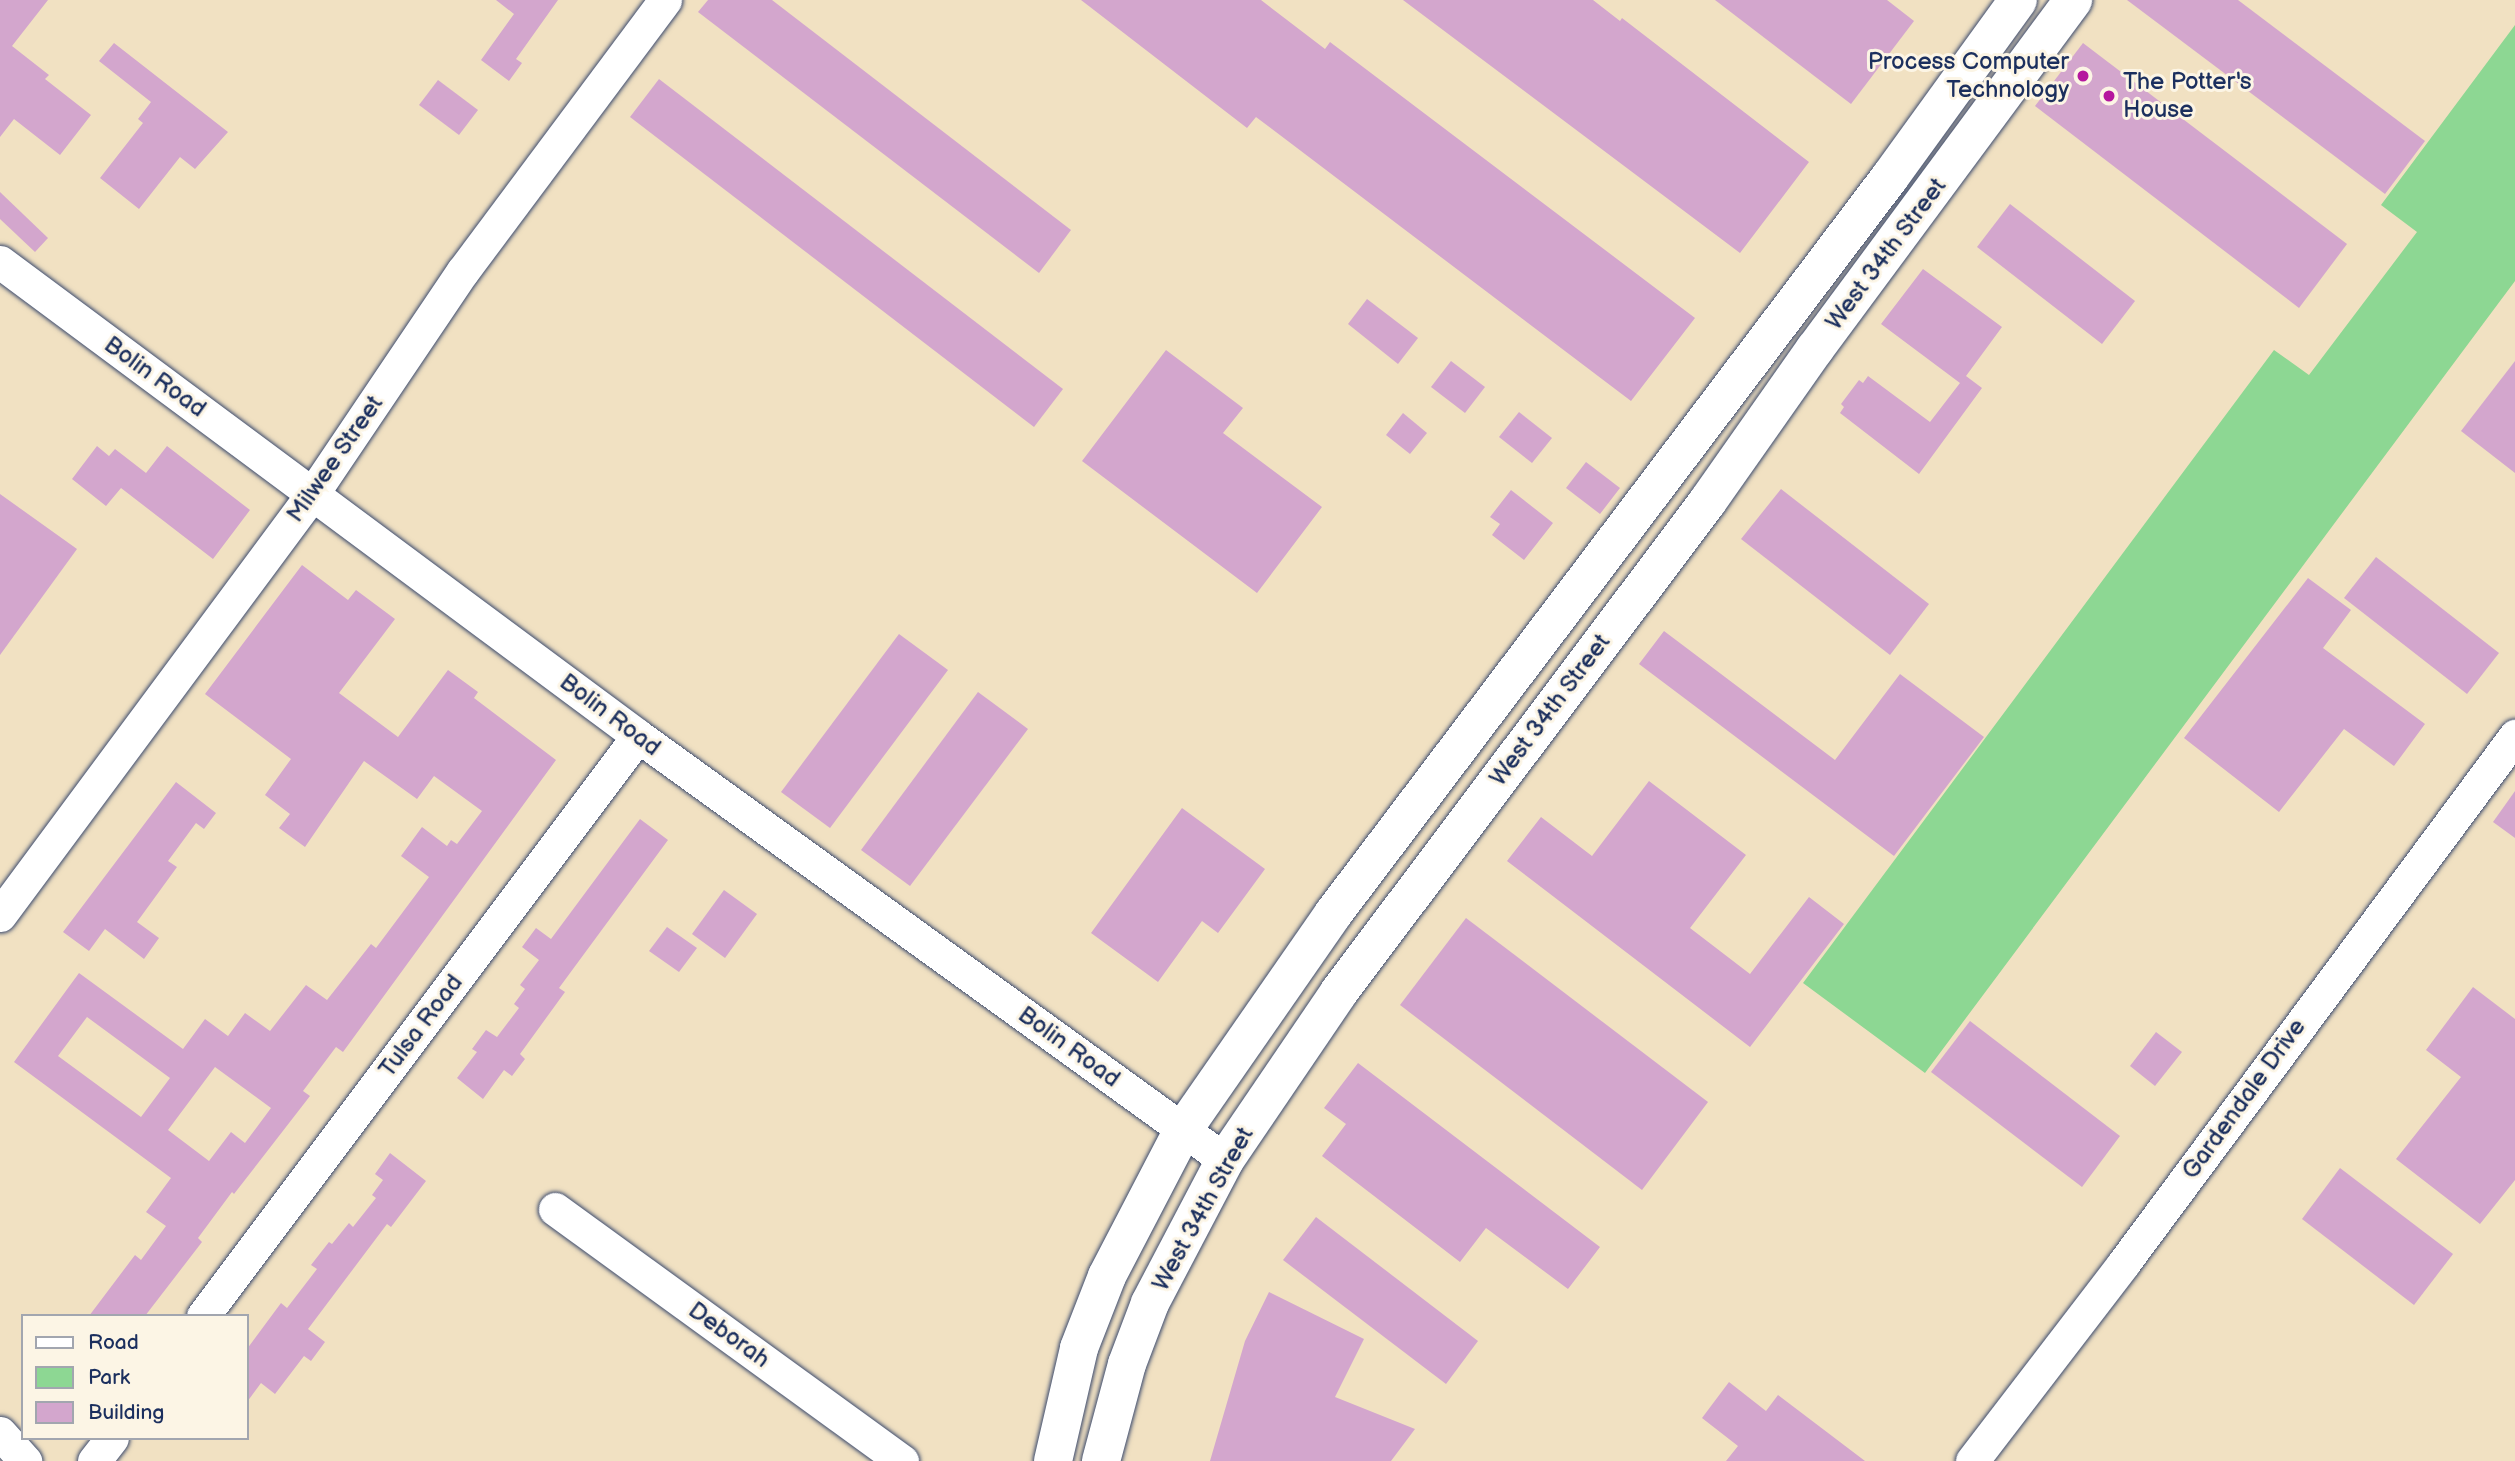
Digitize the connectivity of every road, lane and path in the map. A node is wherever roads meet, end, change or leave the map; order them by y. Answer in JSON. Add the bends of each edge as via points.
{"nodes":[{"id":1,"x":665,"y":0,"type":"edge"},
{"id":2,"x":2018,"y":0,"type":"edge"},
{"id":3,"x":2074,"y":0,"type":"edge"},
{"id":4,"x":0,"y":262,"type":"edge"},
{"id":5,"x":1811,"y":282,"type":"junction"},
{"id":6,"x":1846,"y":307,"type":"junction"},
{"id":7,"x":313,"y":493,"type":"junction"},
{"id":8,"x":638,"y":736,"type":"junction"},
{"id":9,"x":2515,"y":736,"type":"edge"},
{"id":10,"x":1423,"y":796,"type":"junction"},
{"id":11,"x":1461,"y":828,"type":"junction"},
{"id":12,"x":0,"y":915,"type":"edge"},
{"id":13,"x":1183,"y":1130,"type":"junction"},
{"id":14,"x":1225,"y":1160,"type":"junction"},
{"id":15,"x":555,"y":1209,"type":"dead end"},
{"id":16,"x":204,"y":1314,"type":"edge"},
{"id":17,"x":0,"y":1433,"type":"edge"},
{"id":18,"x":110,"y":1440,"type":"edge"},
{"id":19,"x":25,"y":1461,"type":"edge"},
{"id":20,"x":94,"y":1461,"type":"edge"},
{"id":21,"x":902,"y":1461,"type":"edge"},
{"id":22,"x":1053,"y":1461,"type":"edge"},
{"id":23,"x":1101,"y":1461,"type":"edge"},
{"id":24,"x":1972,"y":1461,"type":"edge"}],
"edges":[{"from":1,"to":7,"type":"street","name":"Milwee Street","via":[[463,271]]},
{"from":2,"to":5,"type":"main road","name":"West 34th Street"},
{"from":3,"to":6,"type":"main road","name":"West 34th Street"},
{"from":4,"to":7,"type":"street","name":"Bolin Road"},
{"from":5,"to":6,"type":"main road"},
{"from":5,"to":10,"type":"main road","name":"West 34th Street"},
{"from":6,"to":11,"type":"main road","name":"West 34th Street","via":[[1708,501]]},
{"from":7,"to":8,"type":"street","name":"Bolin Road"},
{"from":7,"to":12,"type":"street","name":"Milwee Street"},
{"from":8,"to":13,"type":"street","name":"Bolin Road"},
{"from":8,"to":16,"type":"street","name":"Tulsa Road"},
{"from":9,"to":24,"type":"street","name":"Gardendale Drive"},
{"from":10,"to":11,"type":"main road"},
{"from":10,"to":13,"type":"main road","name":"West 34th Street","via":[[1333,914]]},
{"from":11,"to":14,"type":"main road","name":"West 34th Street","via":[[1339,992]]},
{"from":13,"to":14,"type":"street","name":"Bolin Road"},
{"from":13,"to":22,"type":"main road","name":"West 34th Street","via":[[1107,1276],[1079,1348]]},
{"from":14,"to":23,"type":"main road","name":"West 34th Street","via":[[1150,1303],[1127,1364]]},
{"from":15,"to":21,"type":"street","name":"Deborah"},
{"from":17,"to":19,"type":"street"},
{"from":18,"to":20,"type":"street"}]}
